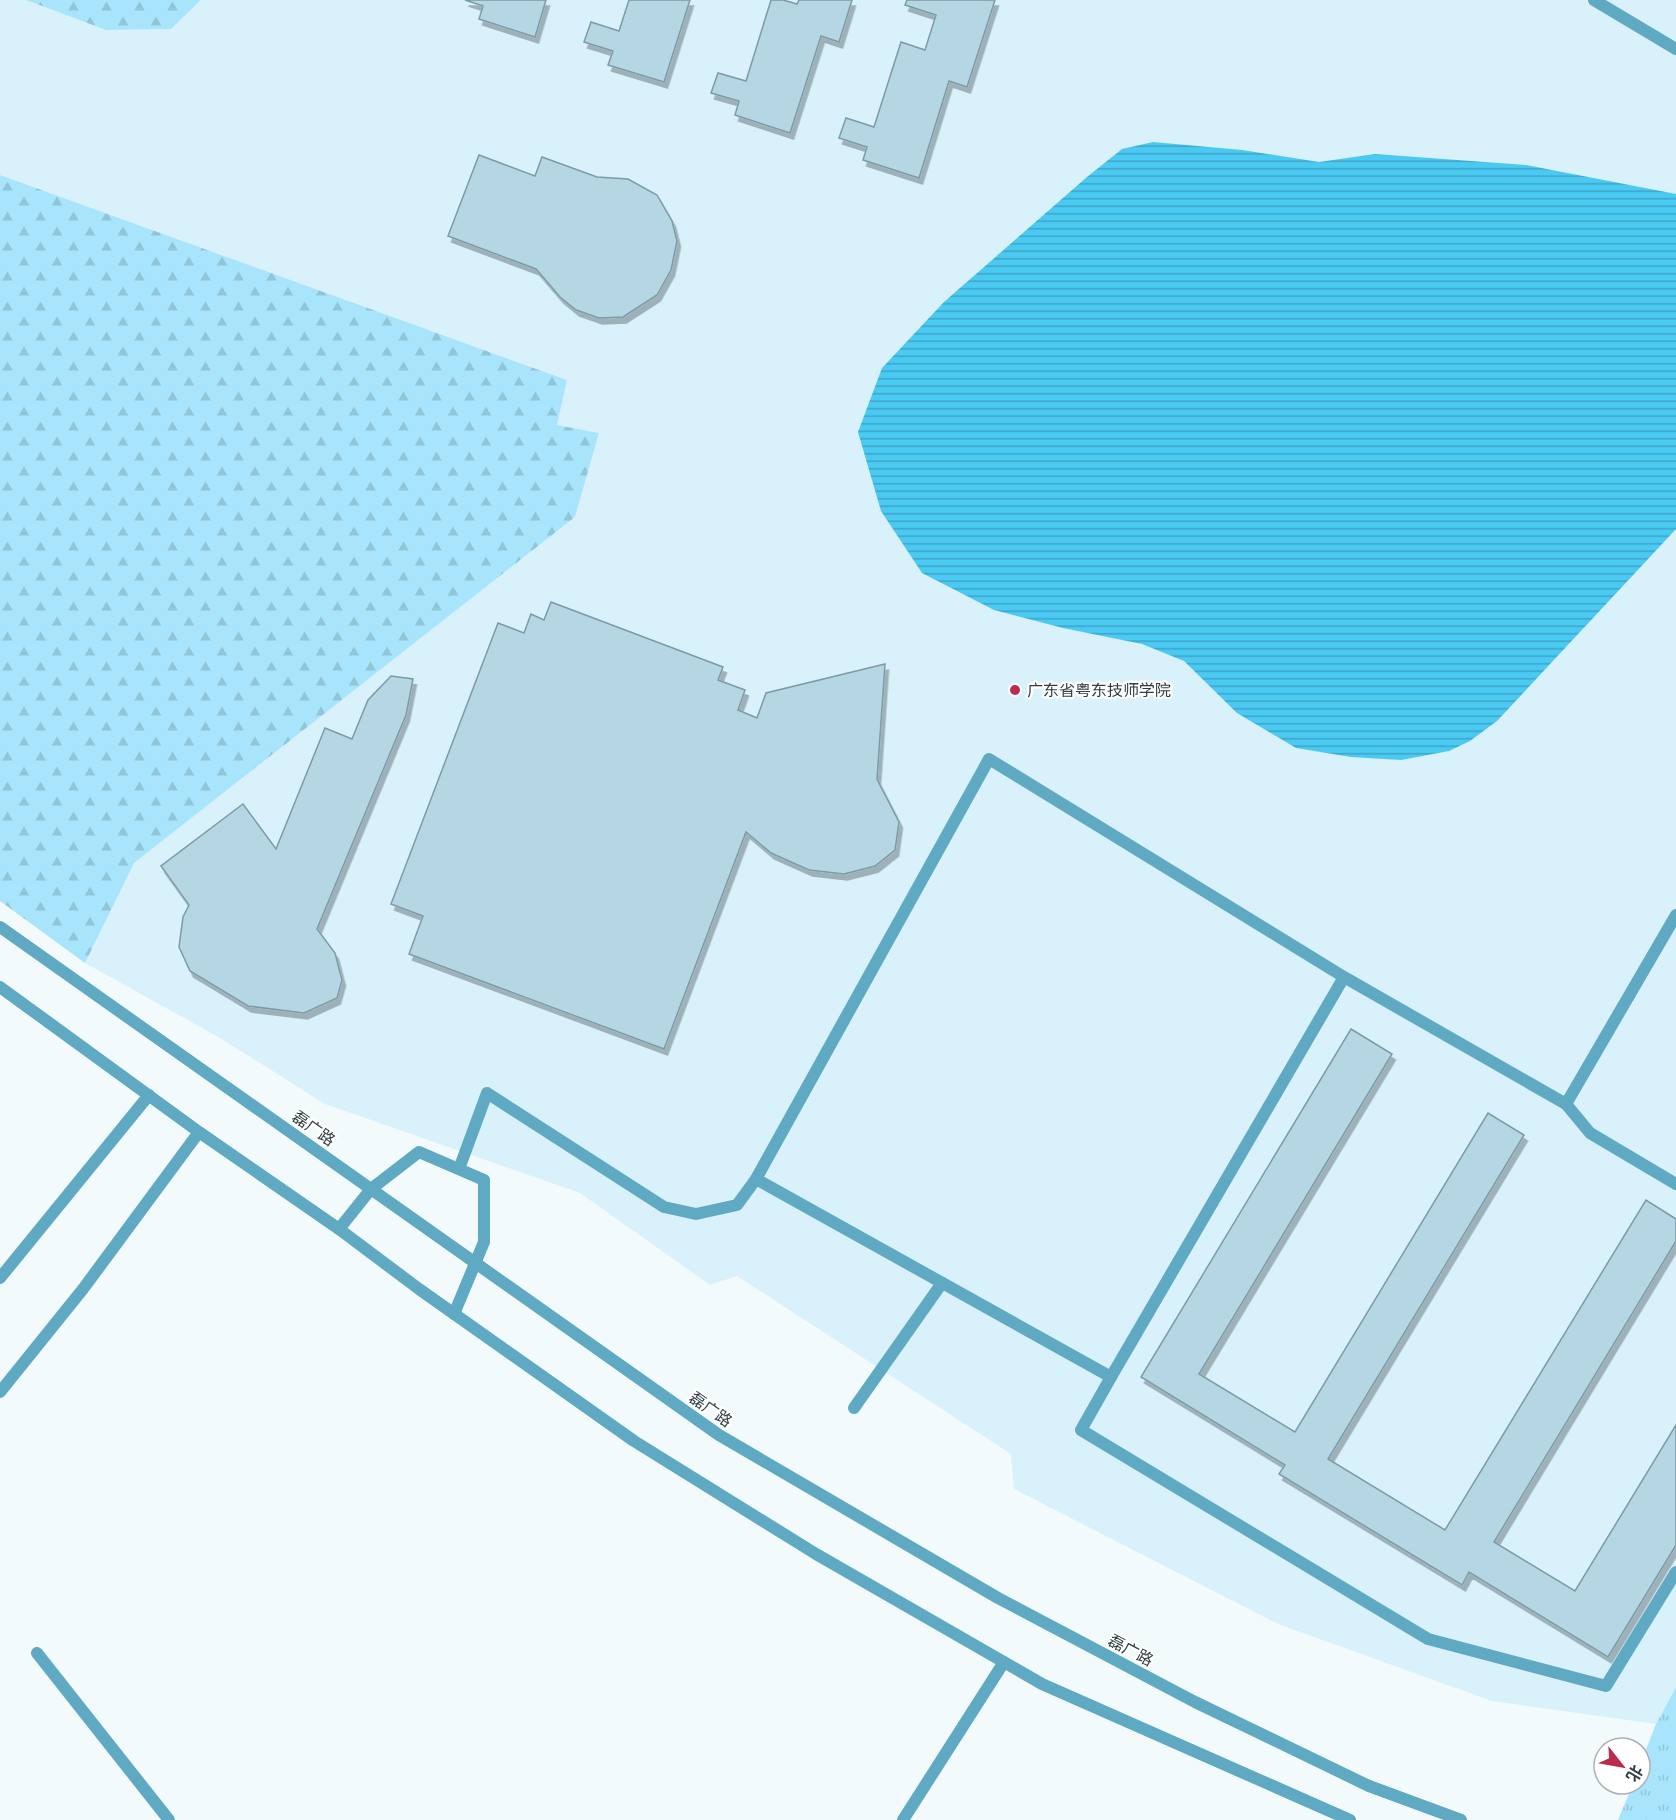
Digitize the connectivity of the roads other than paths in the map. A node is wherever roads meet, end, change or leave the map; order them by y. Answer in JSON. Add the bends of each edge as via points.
{"nodes":[{"id":1,"x":1594,"y":0,"type":"edge"},
{"id":2,"x":1676,"y":49,"type":"edge"},
{"id":3,"x":1676,"y":915,"type":"edge"},
{"id":4,"x":0,"y":927,"type":"edge"},
{"id":5,"x":1344,"y":977,"type":"junction"},
{"id":6,"x":0,"y":987,"type":"edge"},
{"id":7,"x":149,"y":1095,"type":"junction"},
{"id":8,"x":1566,"y":1104,"type":"junction"},
{"id":9,"x":199,"y":1132,"type":"junction"},
{"id":10,"x":459,"y":1169,"type":"junction"},
{"id":11,"x":756,"y":1179,"type":"junction"},
{"id":12,"x":1676,"y":1184,"type":"edge"},
{"id":13,"x":371,"y":1189,"type":"junction"},
{"id":14,"x":339,"y":1229,"type":"junction"},
{"id":15,"x":475,"y":1262,"type":"junction"},
{"id":16,"x":0,"y":1278,"type":"edge"},
{"id":17,"x":942,"y":1283,"type":"junction"},
{"id":18,"x":454,"y":1314,"type":"junction"},
{"id":19,"x":1111,"y":1377,"type":"junction"},
{"id":20,"x":0,"y":1392,"type":"edge"},
{"id":21,"x":854,"y":1408,"type":"dead end"},
{"id":22,"x":1676,"y":1572,"type":"edge"},
{"id":23,"x":37,"y":1653,"type":"dead end"},
{"id":24,"x":1004,"y":1662,"type":"junction"},
{"id":25,"x":169,"y":1820,"type":"edge"},
{"id":26,"x":903,"y":1820,"type":"edge"},
{"id":27,"x":1350,"y":1820,"type":"edge"},
{"id":28,"x":1461,"y":1820,"type":"edge"}],
"edges":[{"from":1,"to":2,"type":"street"},
{"from":3,"to":8,"type":"street"},
{"from":4,"to":13,"type":"street","name":"磊广路"},
{"from":5,"to":8,"type":"street"},
{"from":5,"to":11,"type":"street","via":[[989,759]]},
{"from":5,"to":19,"type":"street"},
{"from":6,"to":7,"type":"street"},
{"from":7,"to":9,"type":"street"},
{"from":7,"to":16,"type":"street"},
{"from":8,"to":12,"type":"street","via":[[1590,1133]]},
{"from":9,"to":14,"type":"street"},
{"from":9,"to":20,"type":"street","via":[[83,1289]]},
{"from":10,"to":11,"type":"street","via":[[487,1093],[664,1207],[696,1214],[736,1205]]},
{"from":10,"to":13,"type":"street","via":[[419,1152]]},
{"from":10,"to":15,"type":"street","via":[[484,1180],[484,1242]]},
{"from":11,"to":17,"type":"street"},
{"from":13,"to":14,"type":"street"},
{"from":13,"to":15,"type":"street","name":"磊广路"},
{"from":14,"to":18,"type":"street"},
{"from":15,"to":18,"type":"street"},
{"from":15,"to":28,"type":"street","name":"磊广路","via":[[719,1435],[998,1598],[1195,1702],[1369,1786]]},
{"from":17,"to":19,"type":"street"},
{"from":17,"to":21,"type":"street"},
{"from":18,"to":24,"type":"street","via":[[634,1441],[816,1554]]},
{"from":19,"to":22,"type":"street","via":[[1081,1430],[1428,1639],[1606,1686]]},
{"from":23,"to":25,"type":"street"},
{"from":24,"to":26,"type":"street"},
{"from":24,"to":27,"type":"street","via":[[1042,1684]]}]}
